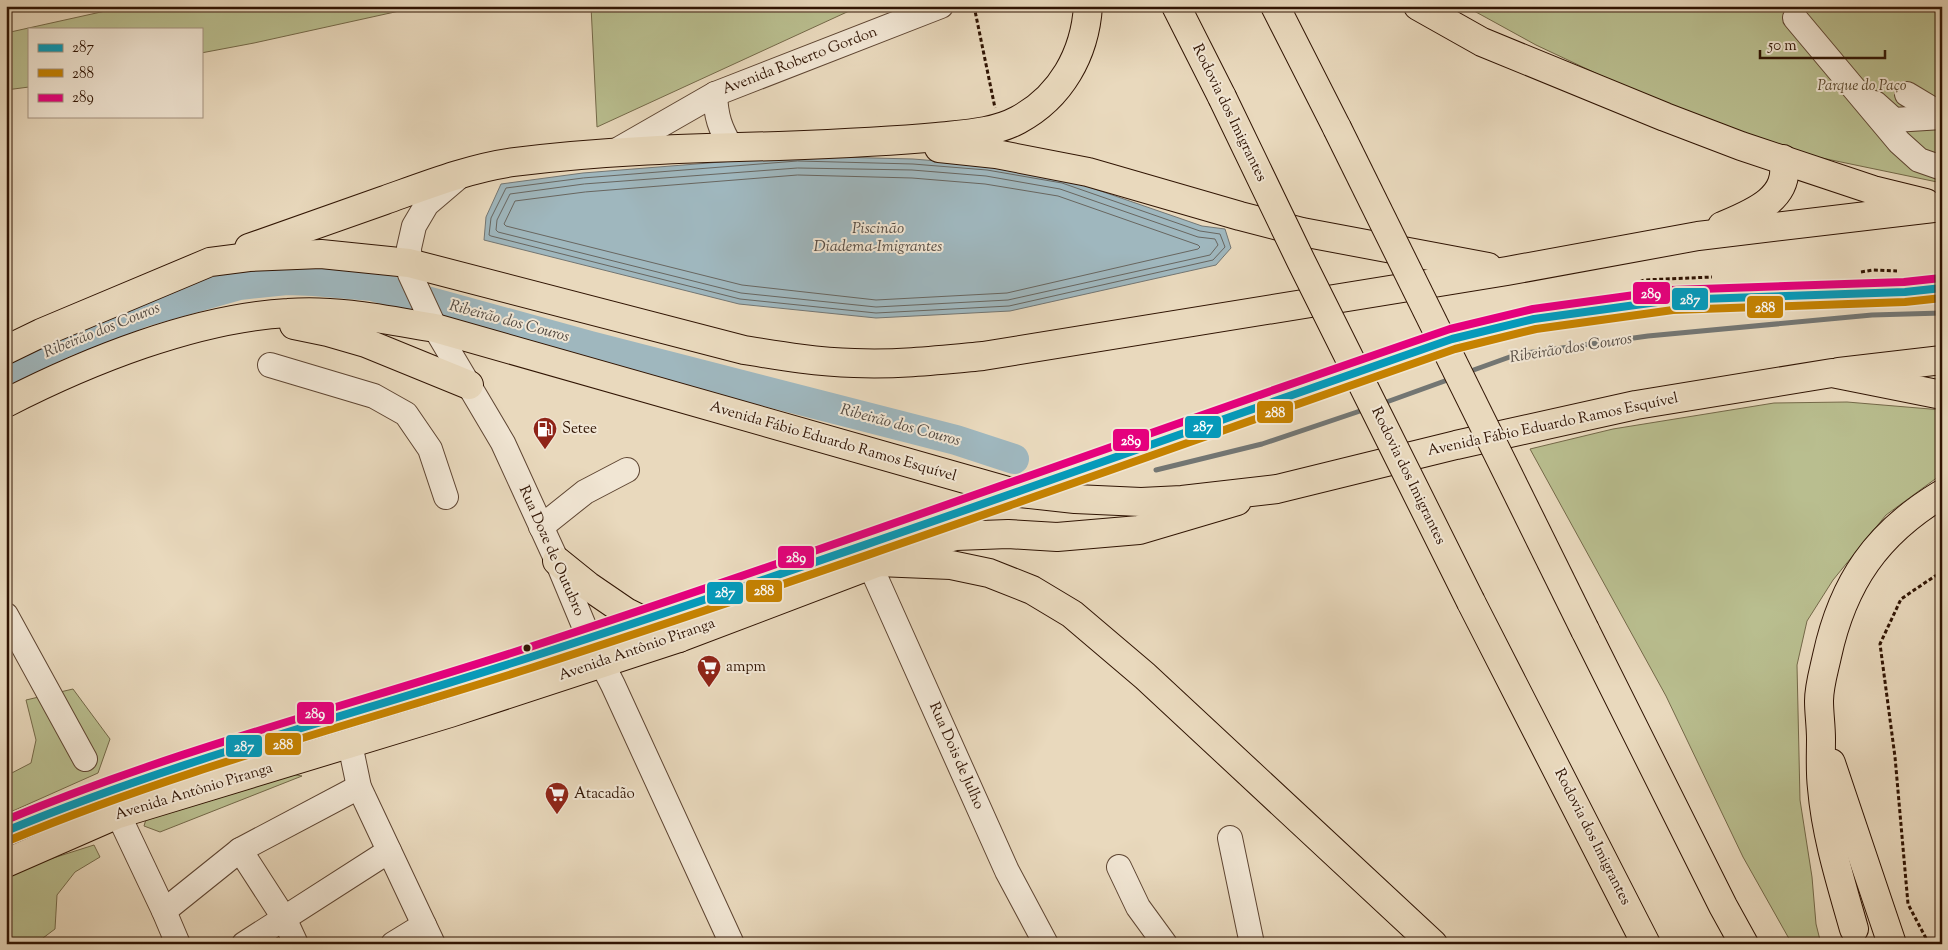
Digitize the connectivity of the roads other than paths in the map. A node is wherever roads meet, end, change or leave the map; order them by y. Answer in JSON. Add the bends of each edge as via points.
{"nodes":[{"id":1,"x":941,"y":6,"type":"edge"},
{"id":2,"x":1088,"y":6,"type":"edge"},
{"id":3,"x":1176,"y":6,"type":"edge"},
{"id":4,"x":1275,"y":6,"type":"edge"},
{"id":5,"x":1418,"y":6,"type":"edge"},
{"id":6,"x":1802,"y":12,"type":"edge"},
{"id":7,"x":715,"y":94,"type":"junction"},
{"id":8,"x":1907,"y":94,"type":"dead end"},
{"id":9,"x":1942,"y":116,"type":"edge"},
{"id":10,"x":1894,"y":120,"type":"junction"},
{"id":11,"x":871,"y":143,"type":"junction"},
{"id":12,"x":731,"y":147,"type":"junction"},
{"id":13,"x":610,"y":154,"type":"junction"},
{"id":14,"x":1783,"y":158,"type":"junction"},
{"id":15,"x":1942,"y":162,"type":"edge"},
{"id":16,"x":1942,"y":168,"type":"edge"},
{"id":17,"x":463,"y":173,"type":"junction"},
{"id":18,"x":1942,"y":207,"type":"edge"},
{"id":19,"x":1698,"y":236,"type":"junction"},
{"id":20,"x":210,"y":262,"type":"junction"},
{"id":21,"x":409,"y":269,"type":"junction"},
{"id":22,"x":1507,"y":271,"type":"junction"},
{"id":23,"x":1942,"y":288,"type":"edge"},
{"id":24,"x":251,"y":316,"type":"junction"},
{"id":25,"x":433,"y":324,"type":"junction"},
{"id":26,"x":6,"y":350,"type":"edge"},
{"id":27,"x":1942,"y":360,"type":"edge"},
{"id":28,"x":270,"y":365,"type":"dead end"},
{"id":29,"x":1832,"y":373,"type":"junction"},
{"id":30,"x":469,"y":386,"type":"junction"},
{"id":31,"x":1942,"y":395,"type":"edge"},
{"id":32,"x":6,"y":403,"type":"edge"},
{"id":33,"x":627,"y":470,"type":"dead end"},
{"id":34,"x":1277,"y":489,"type":"junction"},
{"id":35,"x":1011,"y":492,"type":"junction"},
{"id":36,"x":1942,"y":494,"type":"edge"},
{"id":37,"x":446,"y":497,"type":"dead end"},
{"id":38,"x":541,"y":527,"type":"junction"},
{"id":39,"x":557,"y":561,"type":"junction"},
{"id":40,"x":874,"y":564,"type":"junction"},
{"id":41,"x":6,"y":615,"type":"edge"},
{"id":42,"x":642,"y":619,"type":"junction"},
{"id":43,"x":589,"y":638,"type":"junction"},
{"id":44,"x":679,"y":638,"type":"junction"},
{"id":45,"x":602,"y":663,"type":"junction"},
{"id":46,"x":1821,"y":733,"type":"junction"},
{"id":47,"x":350,"y":744,"type":"junction"},
{"id":48,"x":85,"y":758,"type":"dead end"},
{"id":49,"x":358,"y":786,"type":"junction"},
{"id":50,"x":118,"y":814,"type":"junction"},
{"id":51,"x":6,"y":831,"type":"edge"},
{"id":52,"x":1230,"y":838,"type":"dead end"},
{"id":53,"x":240,"y":850,"type":"junction"},
{"id":54,"x":389,"y":851,"type":"junction"},
{"id":55,"x":6,"y":863,"type":"edge"},
{"id":56,"x":1119,"y":867,"type":"dead end"},
{"id":57,"x":164,"y":910,"type":"junction"},
{"id":58,"x":284,"y":918,"type":"junction"},
{"id":59,"x":1247,"y":919,"type":"junction"},
{"id":60,"x":1854,"y":929,"type":"dead end"},
{"id":61,"x":429,"y":934,"type":"edge"},
{"id":62,"x":178,"y":944,"type":"edge"},
{"id":63,"x":244,"y":944,"type":"edge"},
{"id":64,"x":296,"y":944,"type":"edge"},
{"id":65,"x":393,"y":944,"type":"edge"},
{"id":66,"x":732,"y":944,"type":"edge"},
{"id":67,"x":1046,"y":944,"type":"edge"},
{"id":68,"x":1165,"y":944,"type":"edge"},
{"id":69,"x":1252,"y":944,"type":"edge"},
{"id":70,"x":1266,"y":944,"type":"edge"},
{"id":71,"x":1433,"y":944,"type":"edge"},
{"id":72,"x":1646,"y":944,"type":"edge"},
{"id":73,"x":1744,"y":944,"type":"edge"},
{"id":74,"x":1892,"y":944,"type":"edge"}],
"edges":[{"from":1,"to":7,"type":"street","name":"Avenida Roberto Gordon"},
{"from":2,"to":11,"type":"main road","via":[[1087,26],[1078,55],[1062,83],[1040,106],[993,130]]},
{"from":3,"to":72,"type":"main road","name":"Rodovia dos Imigrantes","bridge":true,"via":[[1471,602]]},
{"from":4,"to":73,"type":"main road","bridge":true},
{"from":5,"to":14,"type":"main road","via":[[1482,42],[1665,117]]},
{"from":6,"to":10,"type":"street","via":[[1807,14],[1809,26],[1879,108]]},
{"from":6,"to":16,"type":"street","via":[[1899,142],[1919,160]]},
{"from":7,"to":12,"type":"street","name":"Avenida Roberto Gordon","via":[[718,122]]},
{"from":7,"to":13,"type":"street","name":"Avenida Roberto Gordon"},
{"from":8,"to":9,"type":"street"},
{"from":9,"to":10,"type":"street"},
{"from":10,"to":15,"type":"street","via":[[1913,130],[1924,148],[1935,160]]},
{"from":11,"to":12,"type":"main road"},
{"from":11,"to":22,"type":"main road","via":[[956,149],[1034,161],[1088,172],[1302,232]]},
{"from":12,"to":13,"type":"main road"},
{"from":13,"to":17,"type":"main road","via":[[512,162]]},
{"from":14,"to":18,"type":"main road","via":[[1873,190]]},
{"from":14,"to":19,"type":"main road","via":[[1783,185],[1773,197],[1747,215]]},
{"from":17,"to":20,"type":"main road"},
{"from":17,"to":21,"type":"street","name":"Rua Doze de Outubro","via":[[427,204],[414,226],[408,248]]},
{"from":18,"to":19,"type":"main road"},
{"from":19,"to":22,"type":"main road"},
{"from":20,"to":21,"type":"main road","via":[[321,254]]},
{"from":20,"to":26,"type":"main road"},
{"from":21,"to":22,"type":"main road","via":[[744,350],[798,360],[855,363],[984,356]]},
{"from":21,"to":25,"type":"street","name":"Rua Doze de Outubro"},
{"from":23,"to":35,"type":"street","via":[[1672,300],[1534,319],[1452,339]]},
{"from":24,"to":25,"type":"main road","name":"Avenida Fábio Eduardo Ramos Esquível","via":[[288,312],[327,313]]},
{"from":24,"to":30,"type":"main road","via":[[366,343]]},
{"from":24,"to":32,"type":"main road","name":"Avenida Fábio Eduardo Ramos Esquível","via":[[188,331],[117,354],[46,382]]},
{"from":25,"to":30,"type":"street","name":"Rua Doze de Outubro"},
{"from":25,"to":35,"type":"main road","name":"Avenida Fábio Eduardo Ramos Esquível"},
{"from":27,"to":29,"type":"main road","name":"Avenida Fábio Eduardo Ramos Esquível"},
{"from":28,"to":37,"type":"street","via":[[374,396],[406,414],[430,449]]},
{"from":29,"to":31,"type":"main road"},
{"from":29,"to":34,"type":"main road","name":"Avenida Fábio Eduardo Ramos Esquível","via":[[1636,405]]},
{"from":30,"to":38,"type":"street","name":"Rua Doze de Outubro","via":[[503,443]]},
{"from":33,"to":38,"type":"street","via":[[585,492]]},
{"from":34,"to":35,"type":"main road","name":"Avenida Fábio Eduardo Ramos Esquível","via":[[1141,502]]},
{"from":34,"to":40,"type":"main road","name":"Avenida Antônio Piranga","via":[[1139,530],[1057,538],[1008,534],[956,536]]},
{"from":35,"to":42,"type":"street"},
{"from":36,"to":46,"type":"main road","via":[[1900,524],[1878,545],[1841,605],[1819,699]]},
{"from":38,"to":39,"type":"street","name":"Rua Doze de Outubro"},
{"from":39,"to":42,"type":"main road","via":[[626,612]]},
{"from":39,"to":43,"type":"street","name":"Rua Doze de Outubro"},
{"from":40,"to":44,"type":"main road","name":"Avenida Antônio Piranga"},
{"from":40,"to":67,"type":"street","name":"Rua Dois de Julho","via":[[1008,871]]},
{"from":40,"to":71,"type":"main road","via":[[951,565],[989,573],[1032,590],[1072,614],[1145,676]]},
{"from":41,"to":48,"type":"street"},
{"from":42,"to":43,"type":"street"},
{"from":42,"to":44,"type":"main road"},
{"from":43,"to":45,"type":"street","name":"Rua Doze de Outubro"},
{"from":43,"to":51,"type":"street","via":[[496,670],[123,785]]},
{"from":44,"to":45,"type":"main road","name":"Avenida Antônio Piranga"},
{"from":45,"to":47,"type":"main road","name":"Avenida Antônio Piranga"},
{"from":45,"to":66,"type":"street","name":"Rua Doze de Outubro"},
{"from":46,"to":60,"type":"main road","via":[[1822,788],[1827,821]]},
{"from":46,"to":74,"type":"main road"},
{"from":47,"to":49,"type":"street"},
{"from":47,"to":50,"type":"main road","name":"Avenida Antônio Piranga"},
{"from":49,"to":53,"type":"street"},
{"from":49,"to":54,"type":"street"},
{"from":50,"to":55,"type":"main road","name":"Avenida Antônio Piranga"},
{"from":50,"to":57,"type":"street"},
{"from":52,"to":59,"type":"street"},
{"from":53,"to":57,"type":"street"},
{"from":53,"to":58,"type":"street"},
{"from":54,"to":58,"type":"street"},
{"from":54,"to":61,"type":"street"},
{"from":56,"to":68,"type":"street","via":[[1138,907]]},
{"from":57,"to":62,"type":"street"},
{"from":58,"to":63,"type":"street"},
{"from":58,"to":64,"type":"street"},
{"from":59,"to":69,"type":"street"},
{"from":59,"to":70,"type":"street"},
{"from":61,"to":65,"type":"street"}]}
